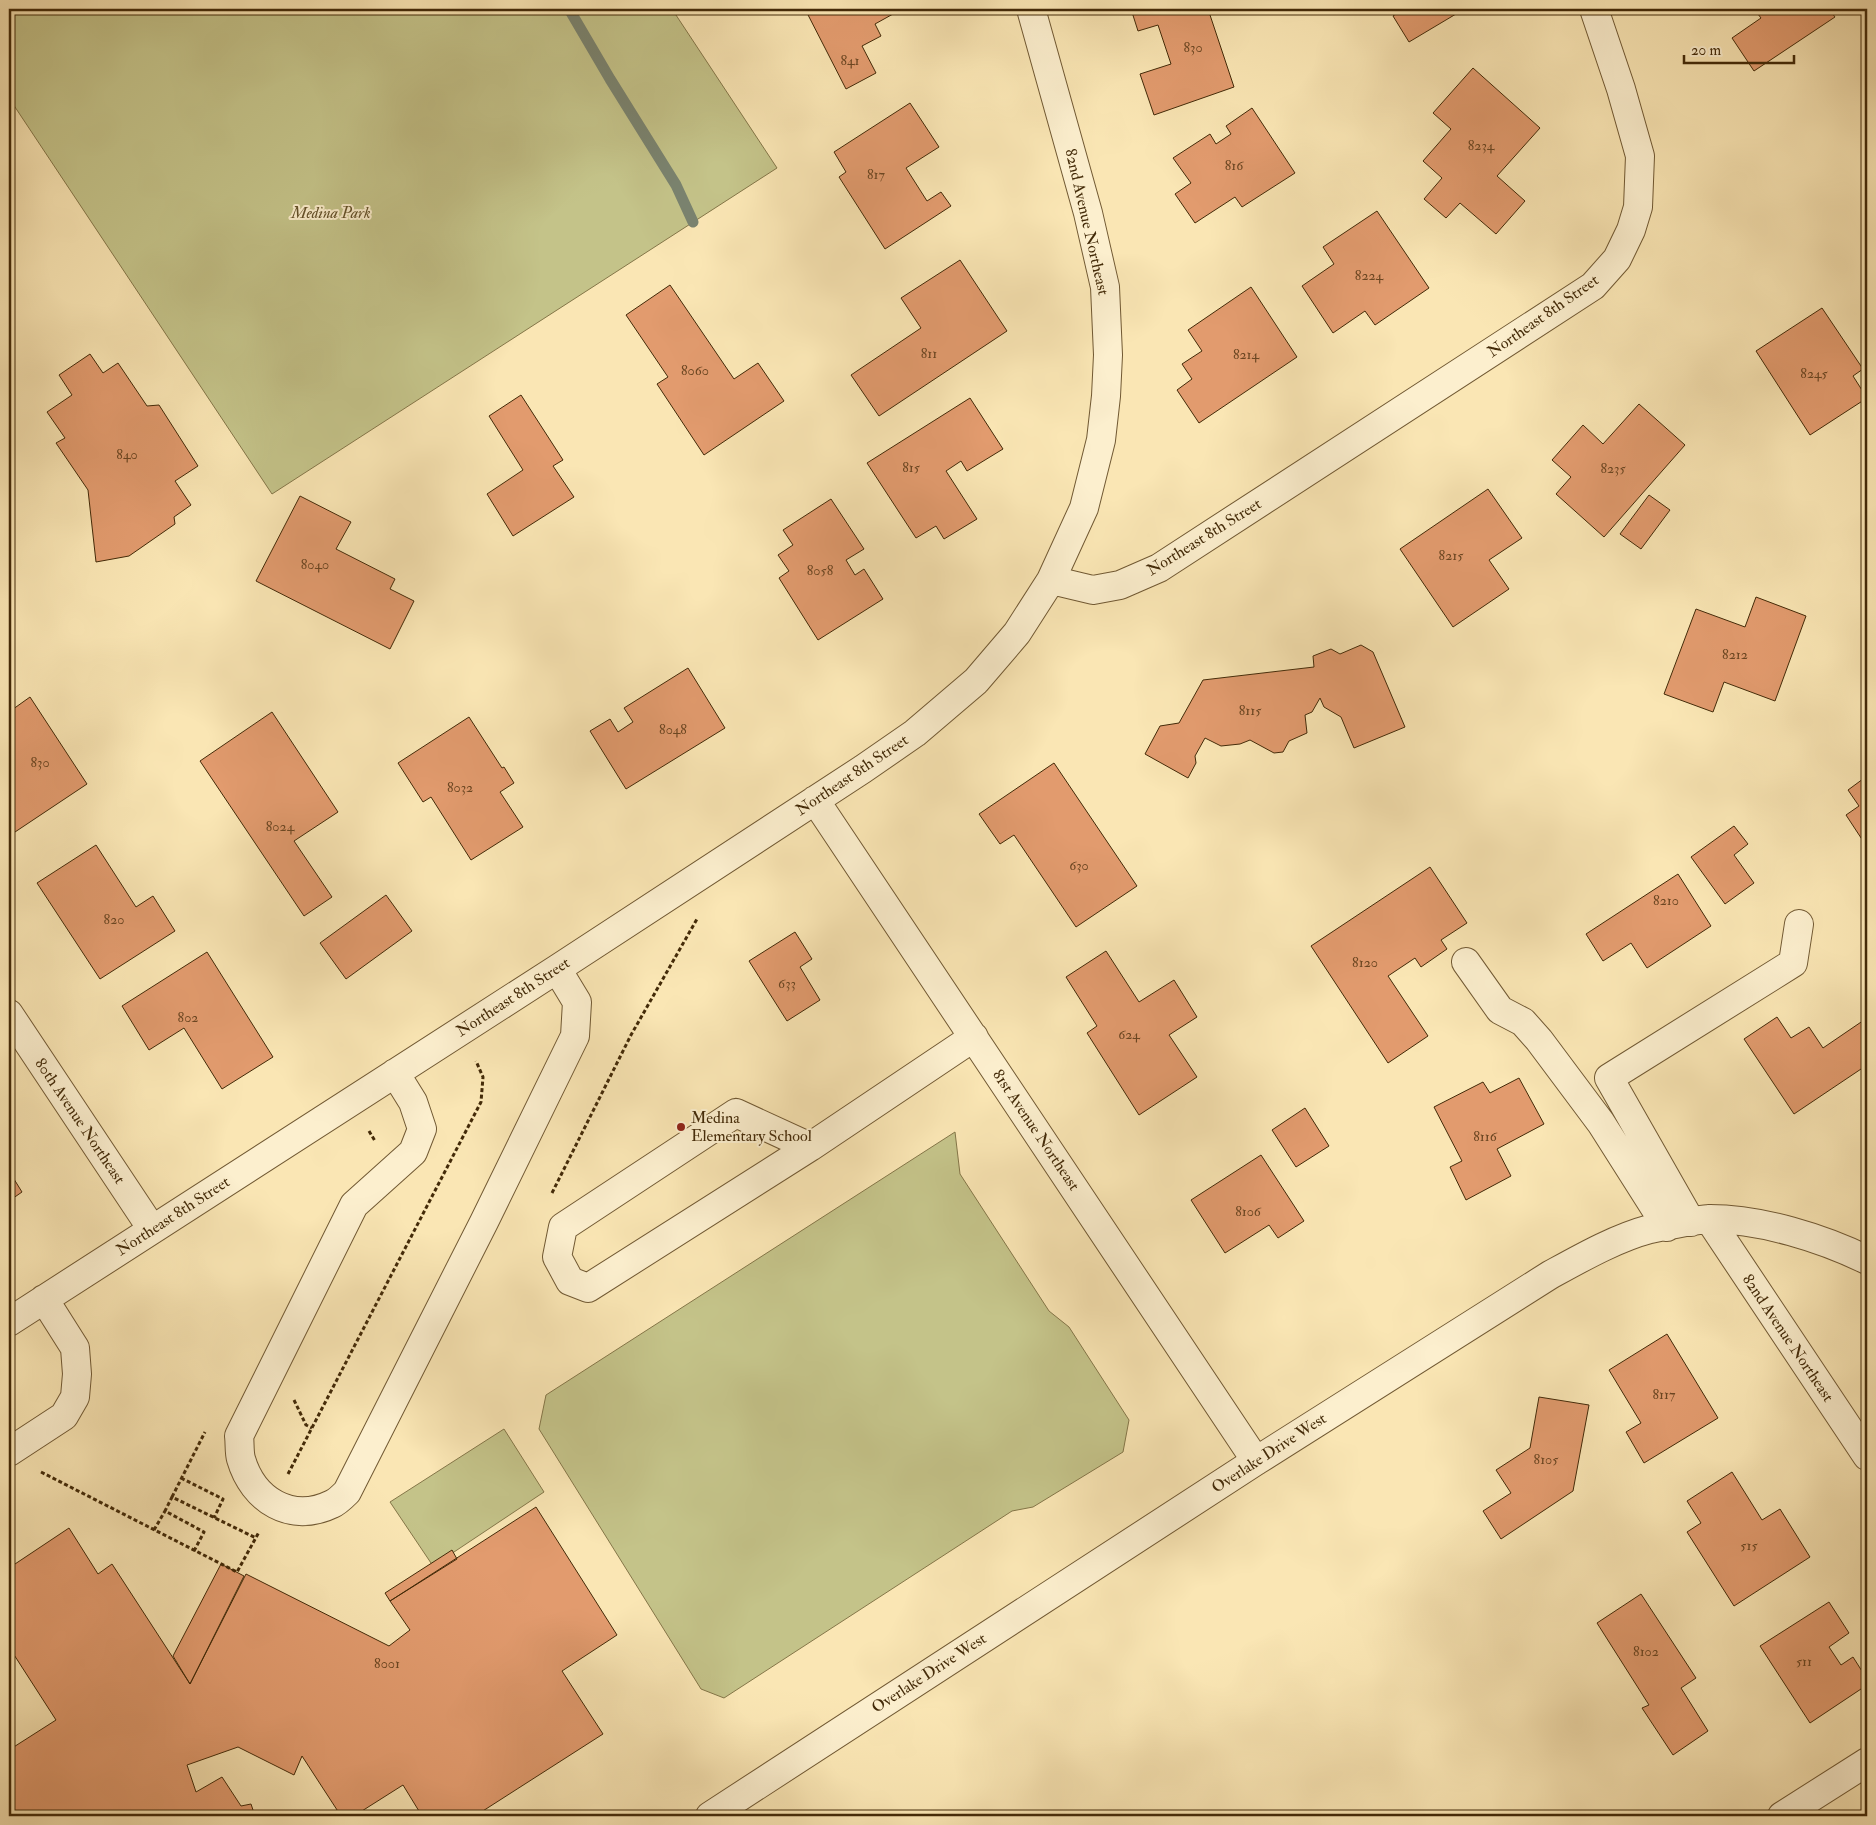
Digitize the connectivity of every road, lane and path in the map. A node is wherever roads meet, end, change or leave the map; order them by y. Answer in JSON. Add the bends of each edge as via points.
{"nodes":[{"id":1,"x":1031,"y":9,"type":"edge"},
{"id":2,"x":1594,"y":9,"type":"edge"},
{"id":3,"x":1050,"y":580,"type":"junction"},
{"id":4,"x":816,"y":800,"type":"junction"},
{"id":5,"x":697,"y":919,"type":"dead end"},
{"id":6,"x":1800,"y":924,"type":"dead end"},
{"id":7,"x":1466,"y":962,"type":"dead end"},
{"id":8,"x":557,"y":969,"type":"junction"},
{"id":9,"x":9,"y":1014,"type":"edge"},
{"id":10,"x":974,"y":1037,"type":"junction"},
{"id":11,"x":476,"y":1061,"type":"dead end"},
{"id":12,"x":395,"y":1073,"type":"junction"},
{"id":13,"x":810,"y":1147,"type":"junction"},
{"id":14,"x":549,"y":1198,"type":"dead end"},
{"id":15,"x":1689,"y":1223,"type":"junction"},
{"id":16,"x":152,"y":1229,"type":"junction"},
{"id":17,"x":1867,"y":1260,"type":"edge"},
{"id":18,"x":44,"y":1299,"type":"junction"},
{"id":19,"x":9,"y":1322,"type":"edge"},
{"id":20,"x":290,"y":1392,"type":"dead end"},
{"id":21,"x":312,"y":1428,"type":"junction"},
{"id":22,"x":9,"y":1452,"type":"edge"},
{"id":23,"x":1867,"y":1456,"type":"edge"},
{"id":24,"x":1256,"y":1461,"type":"junction"},
{"id":25,"x":33,"y":1468,"type":"dead end"},
{"id":26,"x":287,"y":1476,"type":"dead end"},
{"id":27,"x":181,"y":1478,"type":"dead end"},
{"id":28,"x":179,"y":1482,"type":"dead end"},
{"id":29,"x":172,"y":1497,"type":"junction"},
{"id":30,"x":165,"y":1511,"type":"junction"},
{"id":31,"x":214,"y":1518,"type":"junction"},
{"id":32,"x":154,"y":1530,"type":"junction"},
{"id":33,"x":256,"y":1538,"type":"dead end"},
{"id":34,"x":253,"y":1544,"type":"dead end"},
{"id":35,"x":194,"y":1551,"type":"junction"},
{"id":36,"x":1867,"y":1762,"type":"edge"},
{"id":37,"x":710,"y":1816,"type":"edge"},
{"id":38,"x":1782,"y":1816,"type":"edge"}],
"edges":[{"from":1,"to":3,"type":"street","name":"82nd Avenue Northeast","via":[[1088,213],[1105,287],[1108,355],[1101,440],[1084,508]]},
{"from":2,"to":3,"type":"street","name":"Northeast 8th Street","via":[[1640,156],[1638,207],[1631,230],[1617,259],[1593,286],[1159,568],[1120,585],[1093,590]]},
{"from":3,"to":4,"type":"street","name":"Northeast 8th Street","via":[[1017,633],[976,681],[915,733]]},
{"from":4,"to":8,"type":"street","name":"Northeast 8th Street"},
{"from":4,"to":10,"type":"street","name":"81st Avenue Northeast"},
{"from":5,"to":14,"type":"path","via":[[631,1035]]},
{"from":6,"to":15,"type":"street","via":[[1793,963],[1609,1078]]},
{"from":7,"to":15,"type":"street","via":[[1500,1010],[1523,1022],[1539,1040],[1601,1123]]},
{"from":8,"to":12,"type":"street","name":"Northeast 8th Street"},
{"from":8,"to":12,"type":"street","via":[[577,1002],[575,1036],[347,1492],[333,1504],[315,1510],[293,1511],[272,1504],[259,1492],[241,1458],[239,1436],[354,1204],[413,1152],[422,1129],[413,1102]]},
{"from":9,"to":16,"type":"street","name":"80th Avenue Northeast"},
{"from":10,"to":13,"type":"street"},
{"from":10,"to":24,"type":"street","name":"81st Avenue Northeast"},
{"from":11,"to":21,"type":"path","via":[[483,1076],[481,1102]]},
{"from":12,"to":16,"type":"street","name":"Northeast 8th Street"},
{"from":13,"to":13,"type":"street","via":[[736,1113],[562,1226],[557,1258],[570,1281],[588,1288]]},
{"from":15,"to":17,"type":"street","name":"Overlake Drive West","via":[[1741,1222],[1806,1234]]},
{"from":15,"to":23,"type":"street","name":"82nd Avenue Northeast"},
{"from":15,"to":24,"type":"street","name":"Overlake Drive West","via":[[1650,1229],[1601,1248],[1550,1275]]},
{"from":16,"to":18,"type":"street","name":"Northeast 8th Street"},
{"from":18,"to":19,"type":"street","name":"Northeast 8th Street"},
{"from":18,"to":22,"type":"street","via":[[76,1348],[78,1374],[75,1397],[64,1416]]},
{"from":20,"to":21,"type":"path","via":[[306,1425]]},
{"from":21,"to":26,"type":"path"},
{"from":24,"to":37,"type":"street","name":"Overlake Drive West"},
{"from":25,"to":32,"type":"path"},
{"from":27,"to":31,"type":"path","via":[[223,1499]]},
{"from":28,"to":29,"type":"path"},
{"from":29,"to":30,"type":"path"},
{"from":29,"to":31,"type":"path"},
{"from":30,"to":32,"type":"path"},
{"from":30,"to":35,"type":"path","via":[[204,1532]]},
{"from":31,"to":33,"type":"path"},
{"from":32,"to":35,"type":"path"},
{"from":34,"to":35,"type":"path","via":[[237,1572]]},
{"from":36,"to":38,"type":"street"}]}
